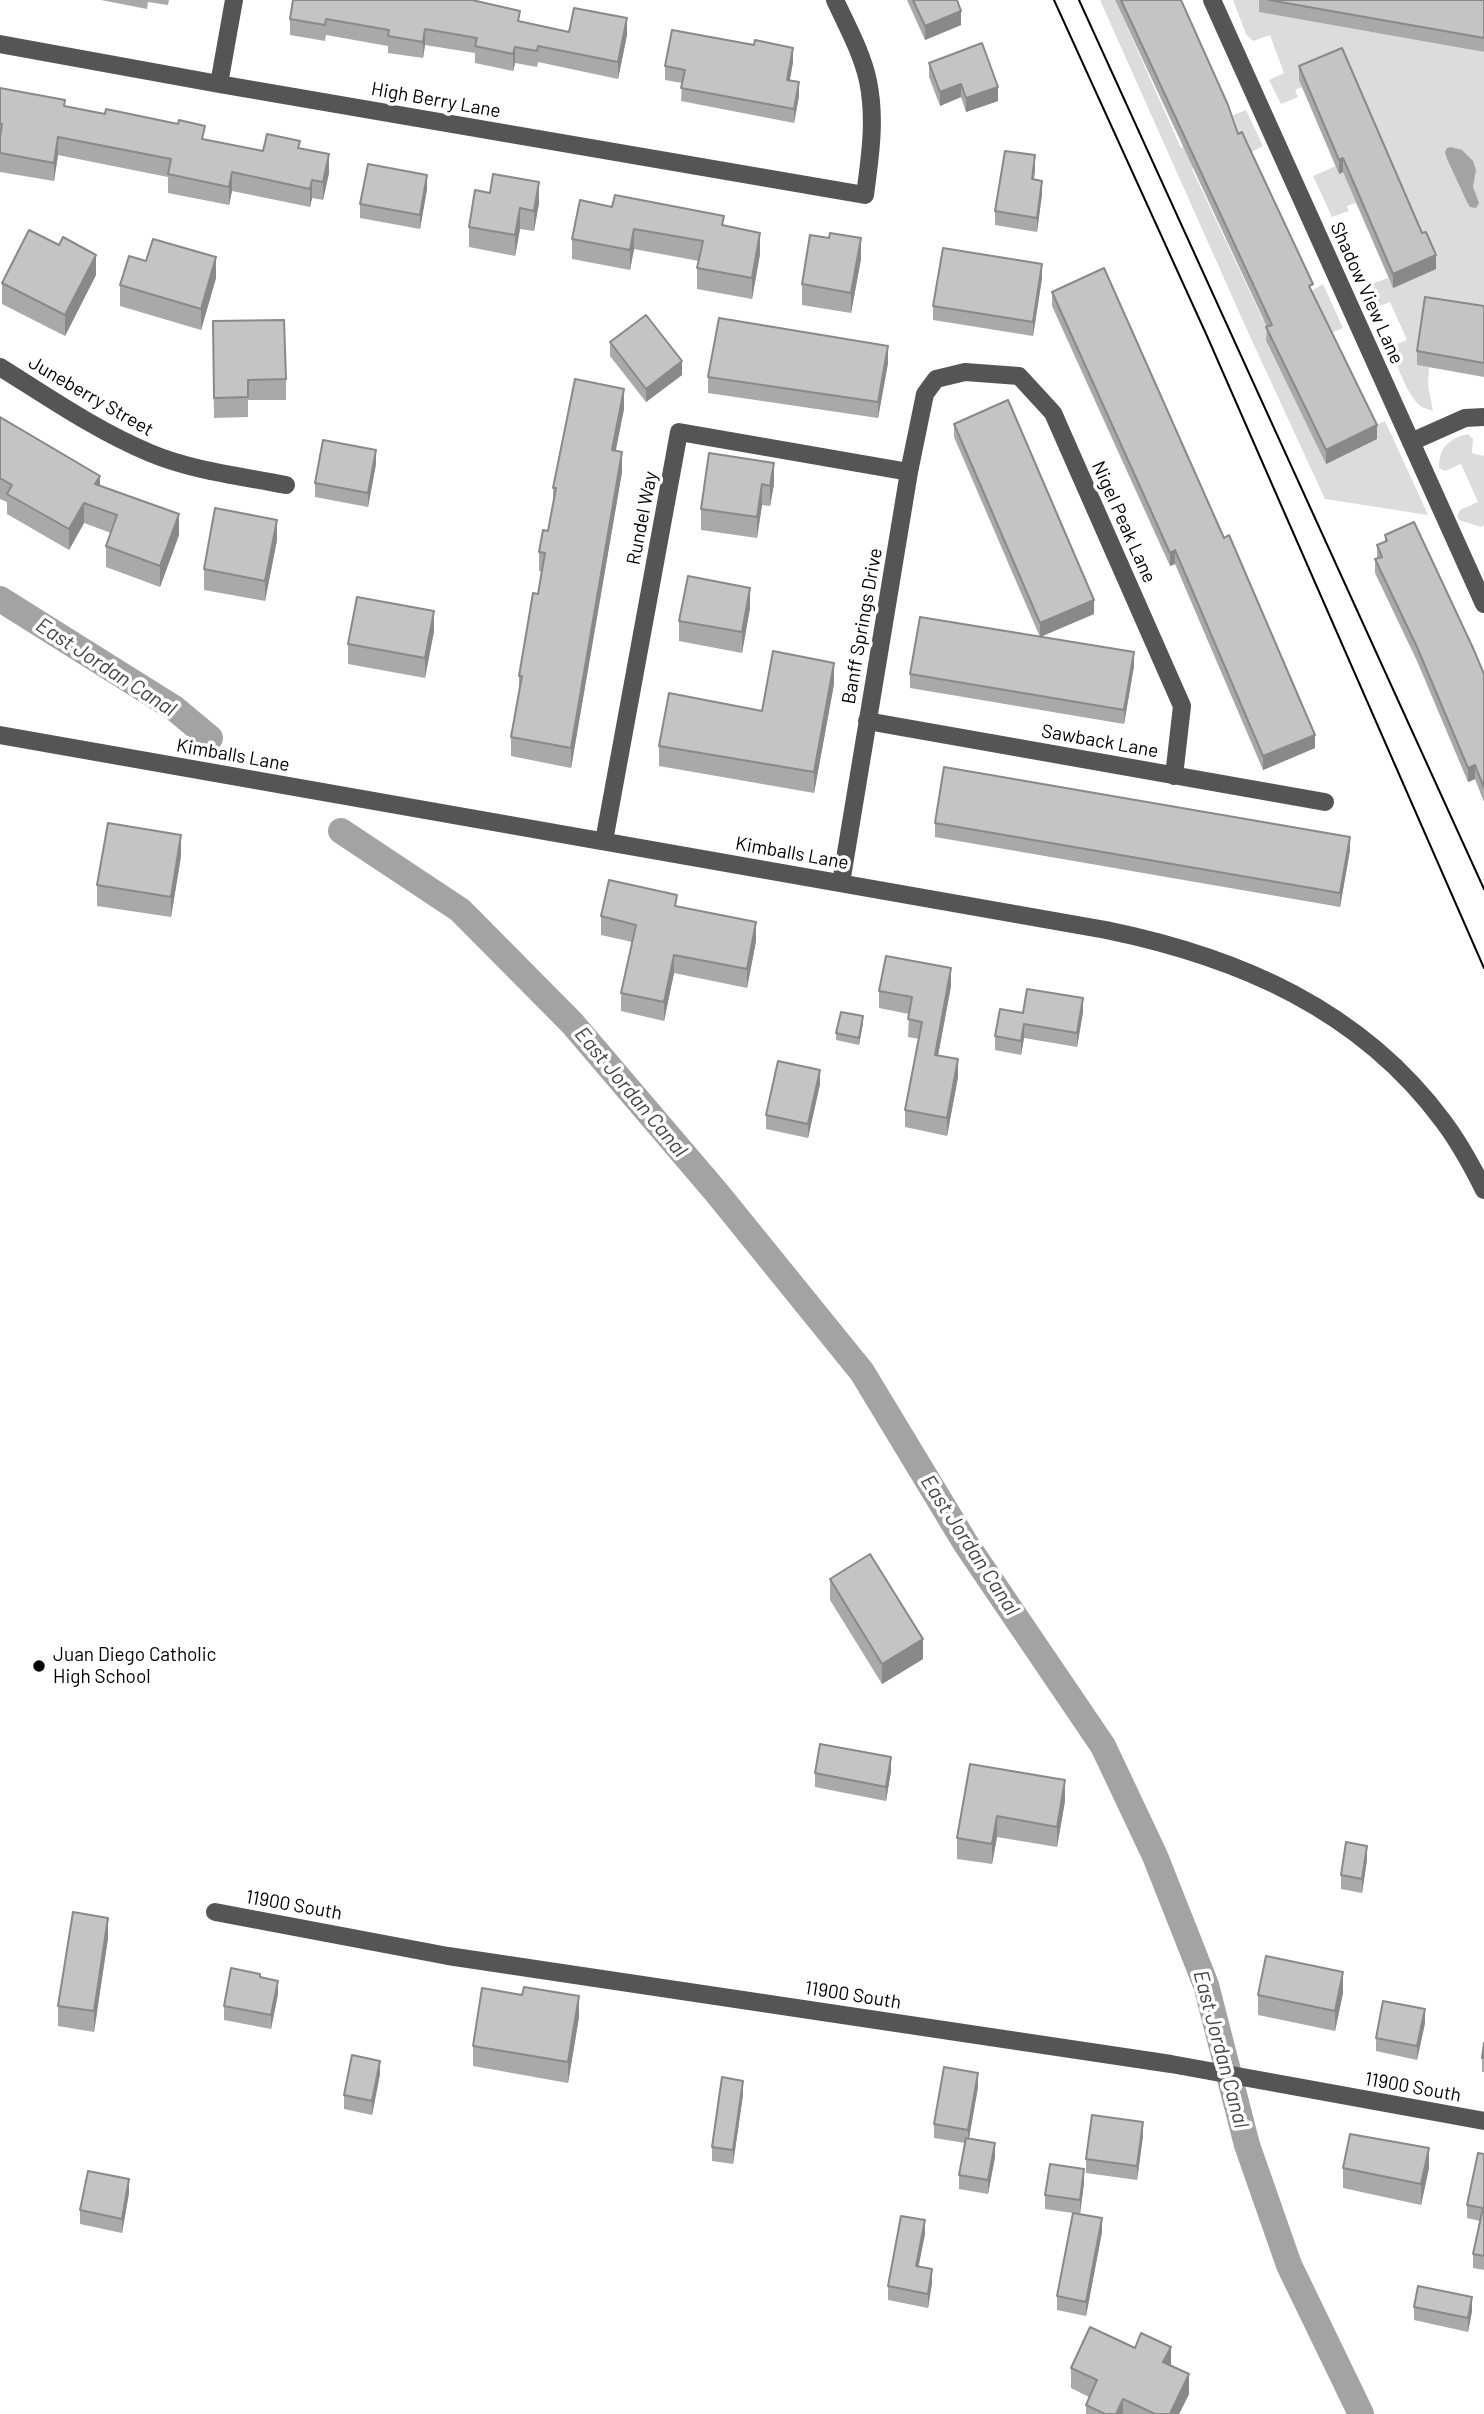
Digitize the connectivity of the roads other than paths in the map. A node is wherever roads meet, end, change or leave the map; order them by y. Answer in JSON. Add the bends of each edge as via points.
{"nodes":[{"id":1,"x":234,"y":0,"type":"edge"},
{"id":2,"x":835,"y":0,"type":"edge"},
{"id":3,"x":1212,"y":0,"type":"edge"},
{"id":4,"x":0,"y":44,"type":"edge"},
{"id":5,"x":219,"y":85,"type":"junction"},
{"id":6,"x":0,"y":367,"type":"edge"},
{"id":7,"x":936,"y":379,"type":"joint"},
{"id":8,"x":1484,"y":417,"type":"edge"},
{"id":9,"x":1411,"y":442,"type":"junction"},
{"id":10,"x":909,"y":472,"type":"junction"},
{"id":11,"x":286,"y":485,"type":"dead end"},
{"id":12,"x":1484,"y":604,"type":"edge"},
{"id":13,"x":867,"y":721,"type":"junction"},
{"id":14,"x":0,"y":735,"type":"edge"},
{"id":15,"x":1174,"y":776,"type":"junction"},
{"id":16,"x":1325,"y":802,"type":"dead end"},
{"id":17,"x":604,"y":841,"type":"junction"},
{"id":18,"x":841,"y":883,"type":"junction"},
{"id":19,"x":1484,"y":1190,"type":"edge"},
{"id":20,"x":215,"y":1912,"type":"dead end"},
{"id":21,"x":1484,"y":2121,"type":"edge"}],
"edges":[{"from":1,"to":5,"type":"street"},
{"from":2,"to":5,"type":"street","name":"High Berry Lane","via":[[868,80],[873,139],[865,195]]},
{"from":3,"to":9,"type":"street","name":"Shadow View Lane"},
{"from":4,"to":5,"type":"street","name":"High Berry Lane"},
{"from":6,"to":11,"type":"street","name":"Juneberry Street","via":[[150,453],[193,467]]},
{"from":7,"to":10,"type":"street","name":"Banff Springs Drive","via":[[925,394]]},
{"from":7,"to":15,"type":"street","name":"Nigel Peak Lane","via":[[965,372],[1019,376],[1052,413],[1182,706]]},
{"from":8,"to":9,"type":"street","via":[[1465,418]]},
{"from":9,"to":12,"type":"street","name":"Shadow View Lane"},
{"from":10,"to":13,"type":"street","name":"Banff Springs Drive"},
{"from":10,"to":17,"type":"street","name":"Rundel Way","via":[[679,432]]},
{"from":13,"to":15,"type":"street","name":"Sawback Lane"},
{"from":13,"to":18,"type":"street","name":"Banff Springs Drive"},
{"from":14,"to":17,"type":"street","name":"Kimballs Lane"},
{"from":15,"to":16,"type":"street","name":"Sawback Lane"},
{"from":17,"to":18,"type":"street","name":"Kimballs Lane"},
{"from":18,"to":19,"type":"street","name":"Kimballs Lane","via":[[1145,938],[1251,972],[1324,1011],[1401,1073],[1444,1122]]},
{"from":20,"to":21,"type":"street","name":"11900 South","via":[[448,1956],[1171,2064]]}]}
